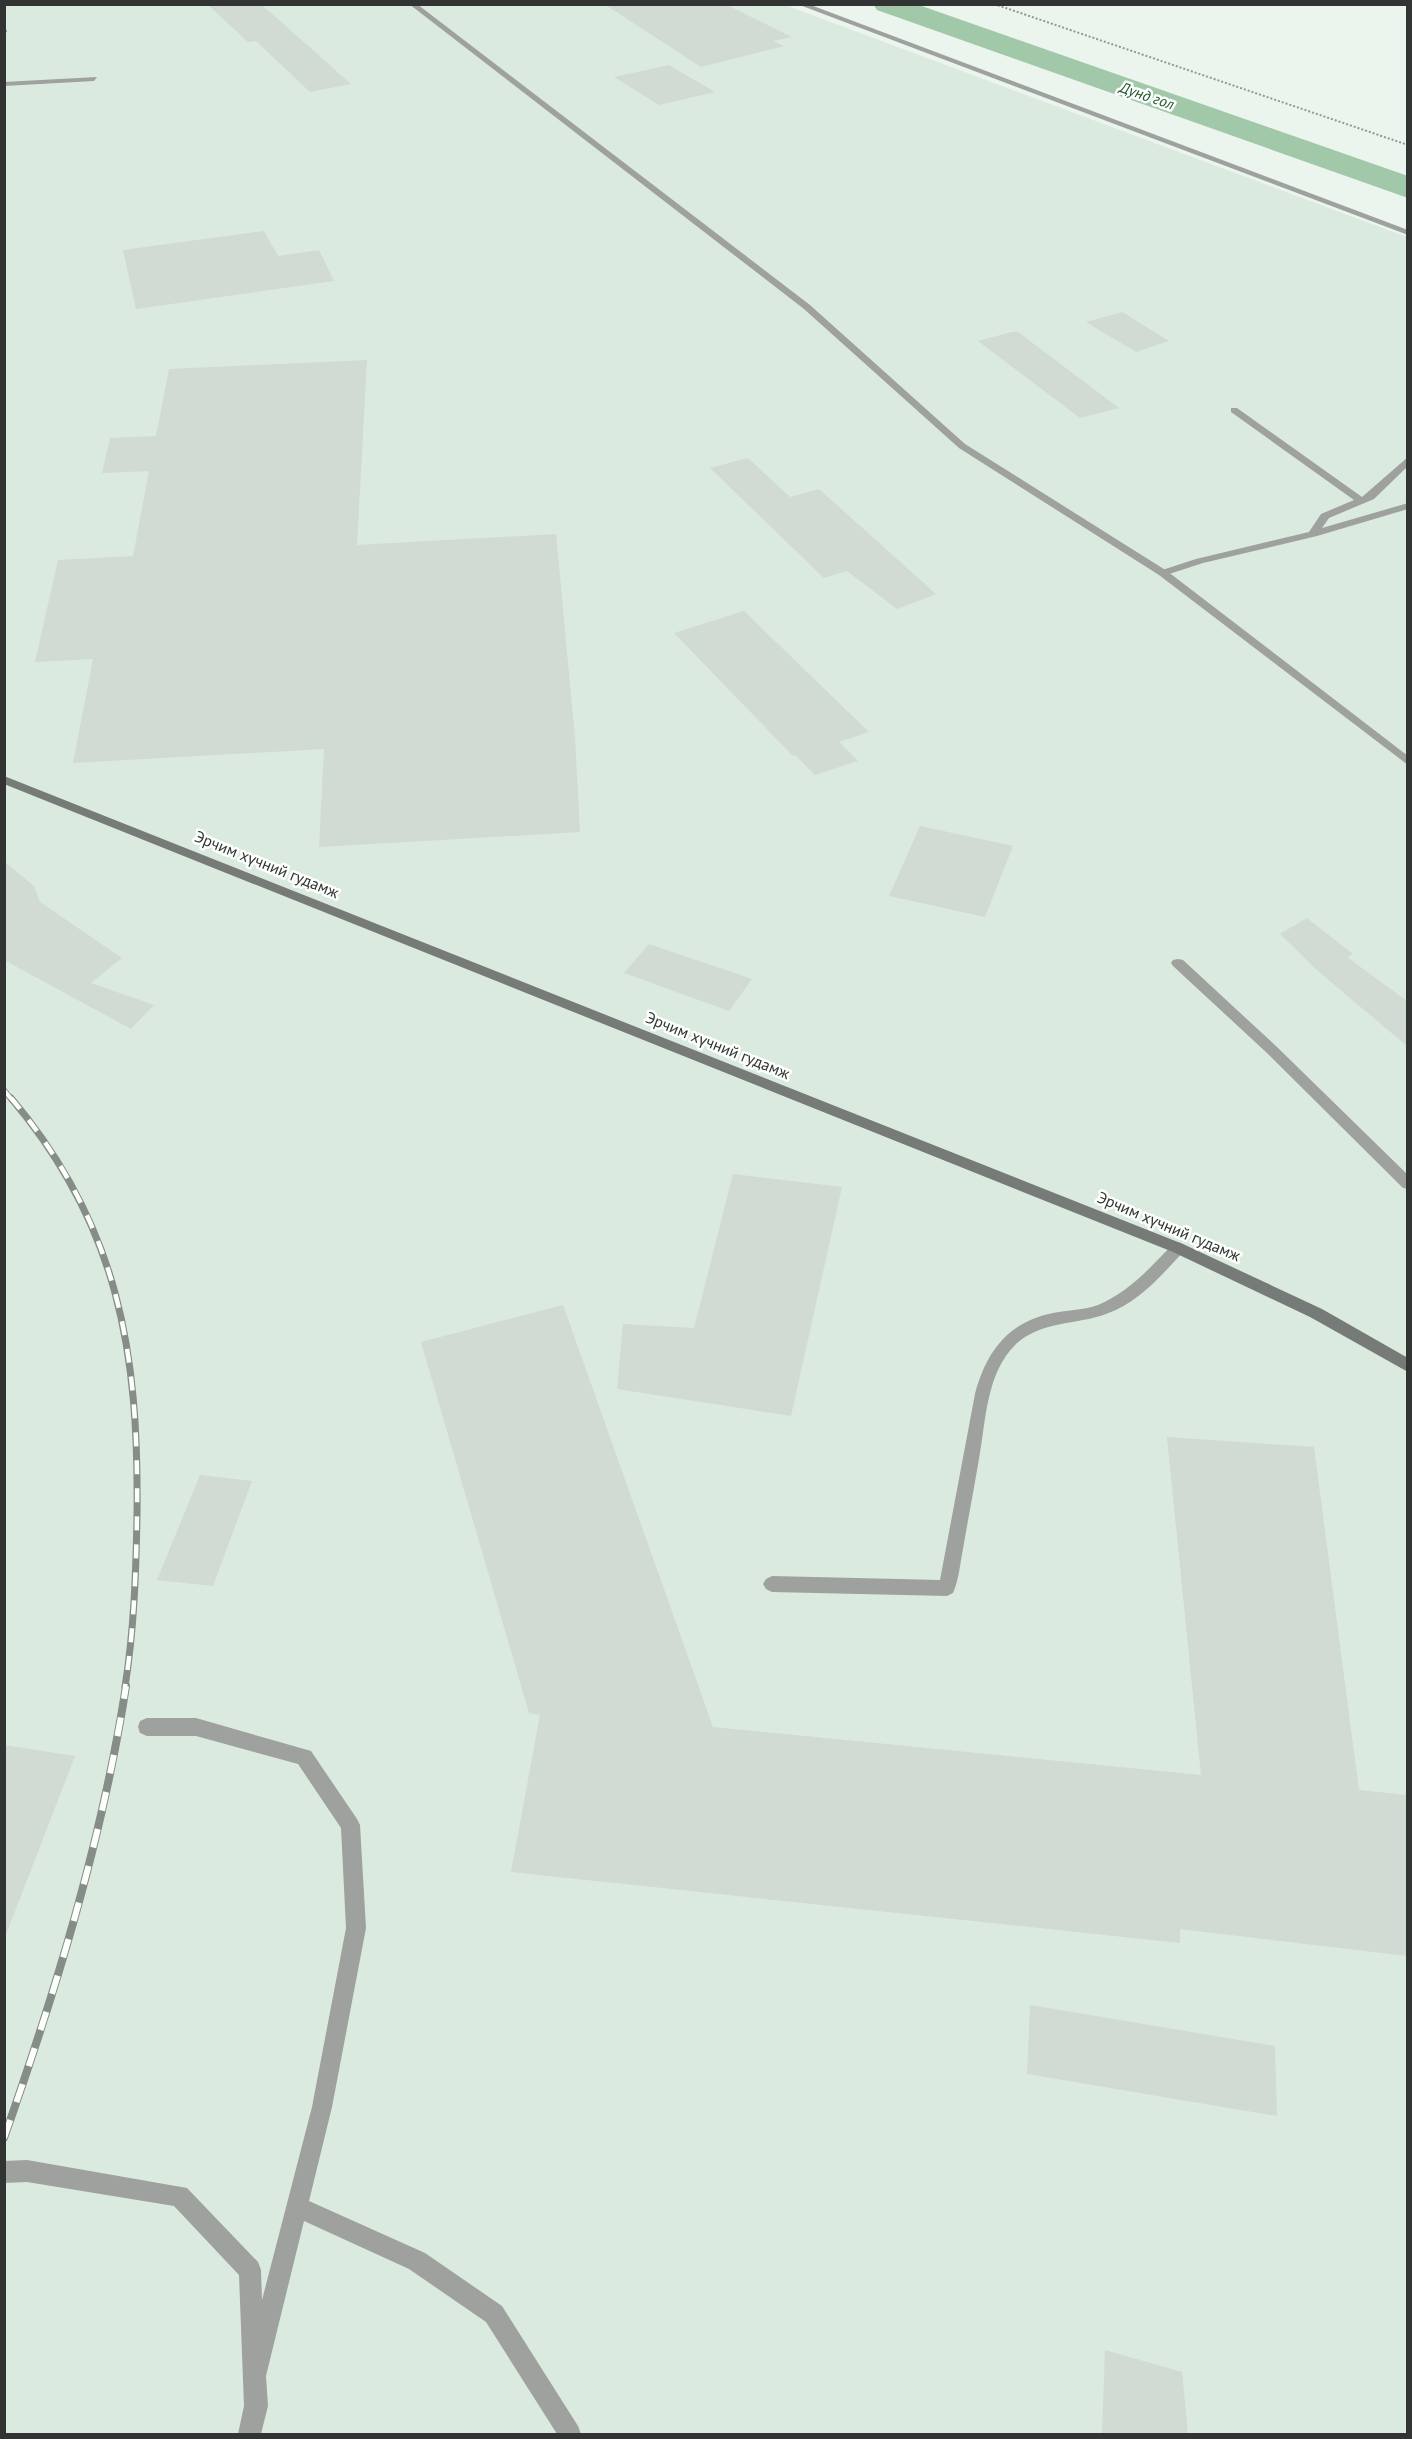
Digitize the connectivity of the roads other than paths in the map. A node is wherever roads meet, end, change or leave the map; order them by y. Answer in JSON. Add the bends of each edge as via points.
{"nodes":[{"id":1,"x":412,"y":4,"type":"edge"},
{"id":2,"x":800,"y":4,"type":"edge"},
{"id":3,"x":94,"y":79,"type":"dead end"},
{"id":4,"x":4,"y":84,"type":"edge"},
{"id":5,"x":1407,"y":233,"type":"edge"},
{"id":6,"x":1234,"y":410,"type":"dead end"},
{"id":7,"x":1407,"y":460,"type":"edge"},
{"id":8,"x":1360,"y":500,"type":"junction"},
{"id":9,"x":1407,"y":506,"type":"edge"},
{"id":10,"x":1313,"y":534,"type":"junction"},
{"id":11,"x":1163,"y":573,"type":"junction"},
{"id":12,"x":1407,"y":762,"type":"edge"},
{"id":13,"x":4,"y":780,"type":"edge"},
{"id":14,"x":1178,"y":963,"type":"dead end"},
{"id":15,"x":1407,"y":1184,"type":"edge"},
{"id":16,"x":1178,"y":1248,"type":"junction"},
{"id":17,"x":1407,"y":1366,"type":"edge"},
{"id":18,"x":772,"y":1584,"type":"dead end"},
{"id":19,"x":147,"y":1726,"type":"dead end"},
{"id":20,"x":4,"y":2172,"type":"edge"},
{"id":21,"x":297,"y":2207,"type":"junction"},
{"id":22,"x":255,"y":2375,"type":"junction"},
{"id":23,"x":249,"y":2434,"type":"edge"},
{"id":24,"x":570,"y":2434,"type":"edge"}],
"edges":[{"from":1,"to":11,"type":"street","via":[[807,307],[962,446]]},
{"from":2,"to":5,"type":"street"},
{"from":3,"to":4,"type":"street"},
{"from":6,"to":8,"type":"street"},
{"from":7,"to":8,"type":"street","via":[[1370,497]]},
{"from":8,"to":10,"type":"street","via":[[1325,516]]},
{"from":9,"to":10,"type":"street"},
{"from":10,"to":11,"type":"street"},
{"from":11,"to":12,"type":"street"},
{"from":13,"to":16,"type":"main road","name":"Эрчим хүчний гудамж"},
{"from":14,"to":15,"type":"street"},
{"from":16,"to":17,"type":"main road","name":"Эрчим хүчний гудамж","via":[[1316,1312]]},
{"from":16,"to":18,"type":"street","via":[[1144,1284],[1116,1305],[1031,1326],[1008,1342],[998,1355],[989,1372],[977,1424],[947,1587]]},
{"from":19,"to":21,"type":"street","via":[[196,1727],[304,1757],[350,1825],[356,1928],[322,2107]]},
{"from":20,"to":22,"type":"street","via":[[27,2171],[179,2196],[250,2270]]},
{"from":21,"to":22,"type":"street"},
{"from":21,"to":24,"type":"street","via":[[417,2261],[494,2314]]},
{"from":22,"to":23,"type":"street","via":[[256,2406]]}]}
